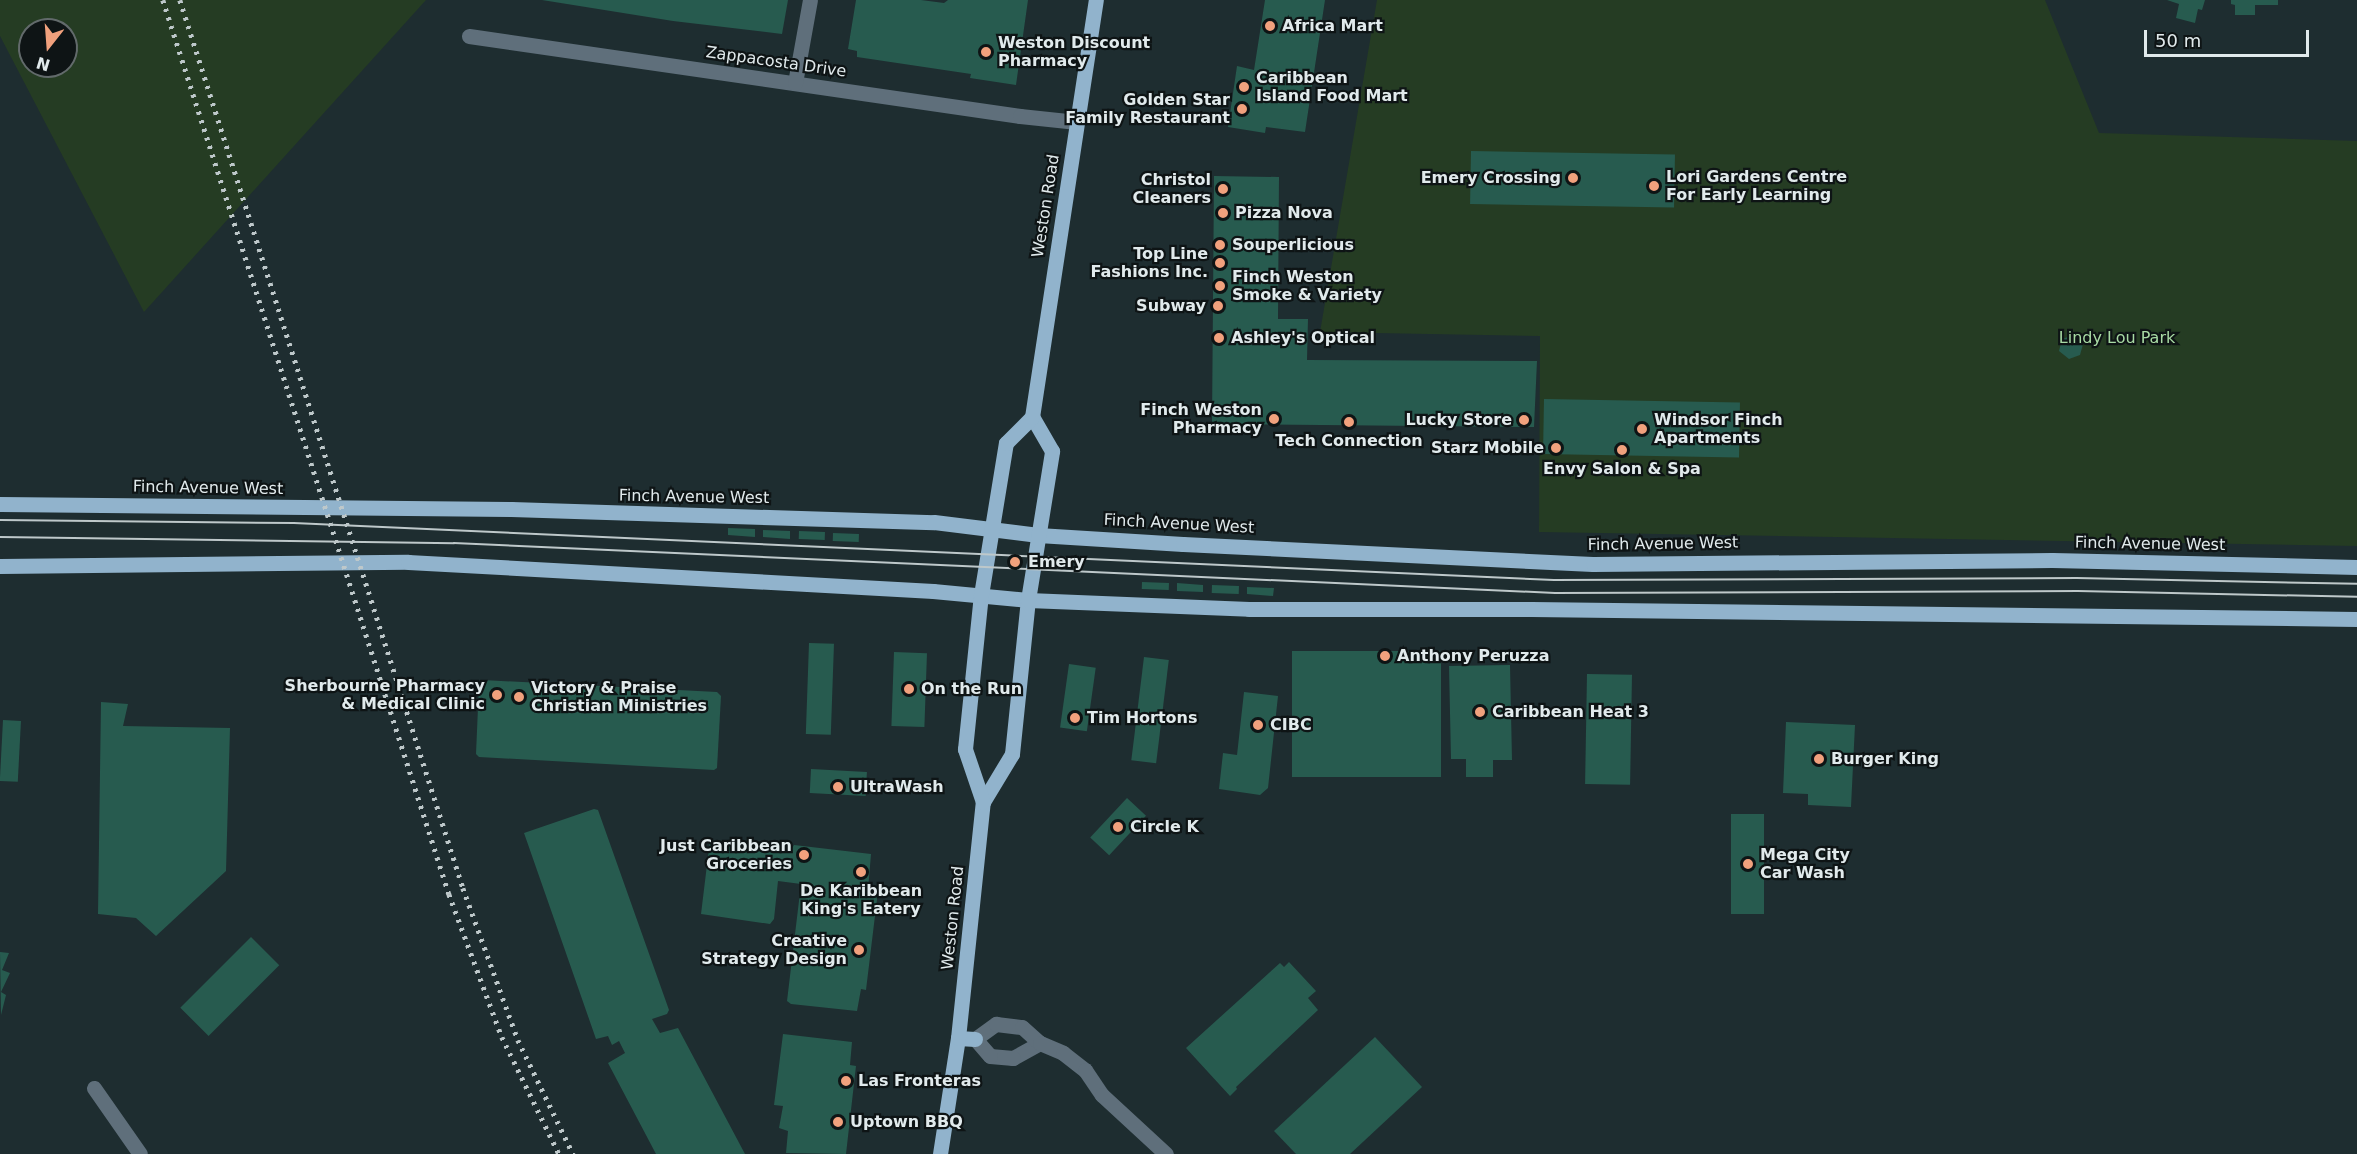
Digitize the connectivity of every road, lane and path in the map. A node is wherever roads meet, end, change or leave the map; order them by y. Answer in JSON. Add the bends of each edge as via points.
{"nodes":[{"id":1,"x":810,"y":0,"type":"edge"},
{"id":2,"x":1096,"y":0,"type":"edge"},
{"id":3,"x":469,"y":36,"type":"dead end"},
{"id":4,"x":795,"y":83,"type":"junction"},
{"id":5,"x":1077,"y":122,"type":"junction"},
{"id":6,"x":1032,"y":417,"type":"junction"},
{"id":7,"x":0,"y":504,"type":"edge"},
{"id":8,"x":993,"y":528,"type":"junction"},
{"id":9,"x":1038,"y":535,"type":"junction"},
{"id":10,"x":0,"y":566,"type":"edge"},
{"id":11,"x":2357,"y":567,"type":"edge"},
{"id":12,"x":981,"y":595,"type":"junction"},
{"id":13,"x":1028,"y":600,"type":"junction"},
{"id":14,"x":2357,"y":619,"type":"edge"},
{"id":15,"x":983,"y":802,"type":"junction"},
{"id":16,"x":958,"y":1038,"type":"junction"},
{"id":17,"x":975,"y":1039,"type":"junction"},
{"id":18,"x":1040,"y":1043,"type":"junction"},
{"id":19,"x":94,"y":1088,"type":"dead end"},
{"id":20,"x":140,"y":1154,"type":"edge"},
{"id":21,"x":940,"y":1154,"type":"edge"},
{"id":22,"x":1166,"y":1154,"type":"edge"}],
"edges":[{"from":1,"to":4,"type":"street"},
{"from":2,"to":5,"type":"main road","name":"Weston Road"},
{"from":3,"to":4,"type":"street","name":"Zappacosta Drive"},
{"from":4,"to":5,"type":"street","name":"Zappacosta Drive"},
{"from":5,"to":6,"type":"main road","name":"Weston Road"},
{"from":6,"to":8,"type":"main road","name":"Weston Road","via":[[1006,443]]},
{"from":6,"to":9,"type":"main road","name":"Weston Road","via":[[1052,451]]},
{"from":7,"to":8,"type":"main road","name":"Finch Avenue West","via":[[511,509],[933,522]]},
{"from":8,"to":9,"type":"main road","name":"Finch Avenue West"},
{"from":8,"to":12,"type":"main road","name":"Weston Road"},
{"from":9,"to":11,"type":"main road","name":"Finch Avenue West","via":[[1593,564],[1996,559]]},
{"from":9,"to":13,"type":"main road","name":"Weston Road"},
{"from":10,"to":12,"type":"main road","via":[[408,562]]},
{"from":12,"to":13,"type":"main road"},
{"from":12,"to":15,"type":"main road","name":"Weston Road","via":[[965,749]]},
{"from":13,"to":14,"type":"main road","via":[[1249,609]]},
{"from":13,"to":15,"type":"main road","name":"Weston Road","via":[[1012,754]]},
{"from":15,"to":16,"type":"main road","name":"Weston Road"},
{"from":16,"to":17,"type":"main road"},
{"from":16,"to":21,"type":"main road","name":"Weston Road"},
{"from":17,"to":18,"type":"street","via":[[996,1024],[1022,1027]]},
{"from":17,"to":18,"type":"street","via":[[990,1056],[1013,1058]]},
{"from":18,"to":22,"type":"street","via":[[1063,1053],[1085,1070],[1102,1095]]},
{"from":19,"to":20,"type":"street"}]}
